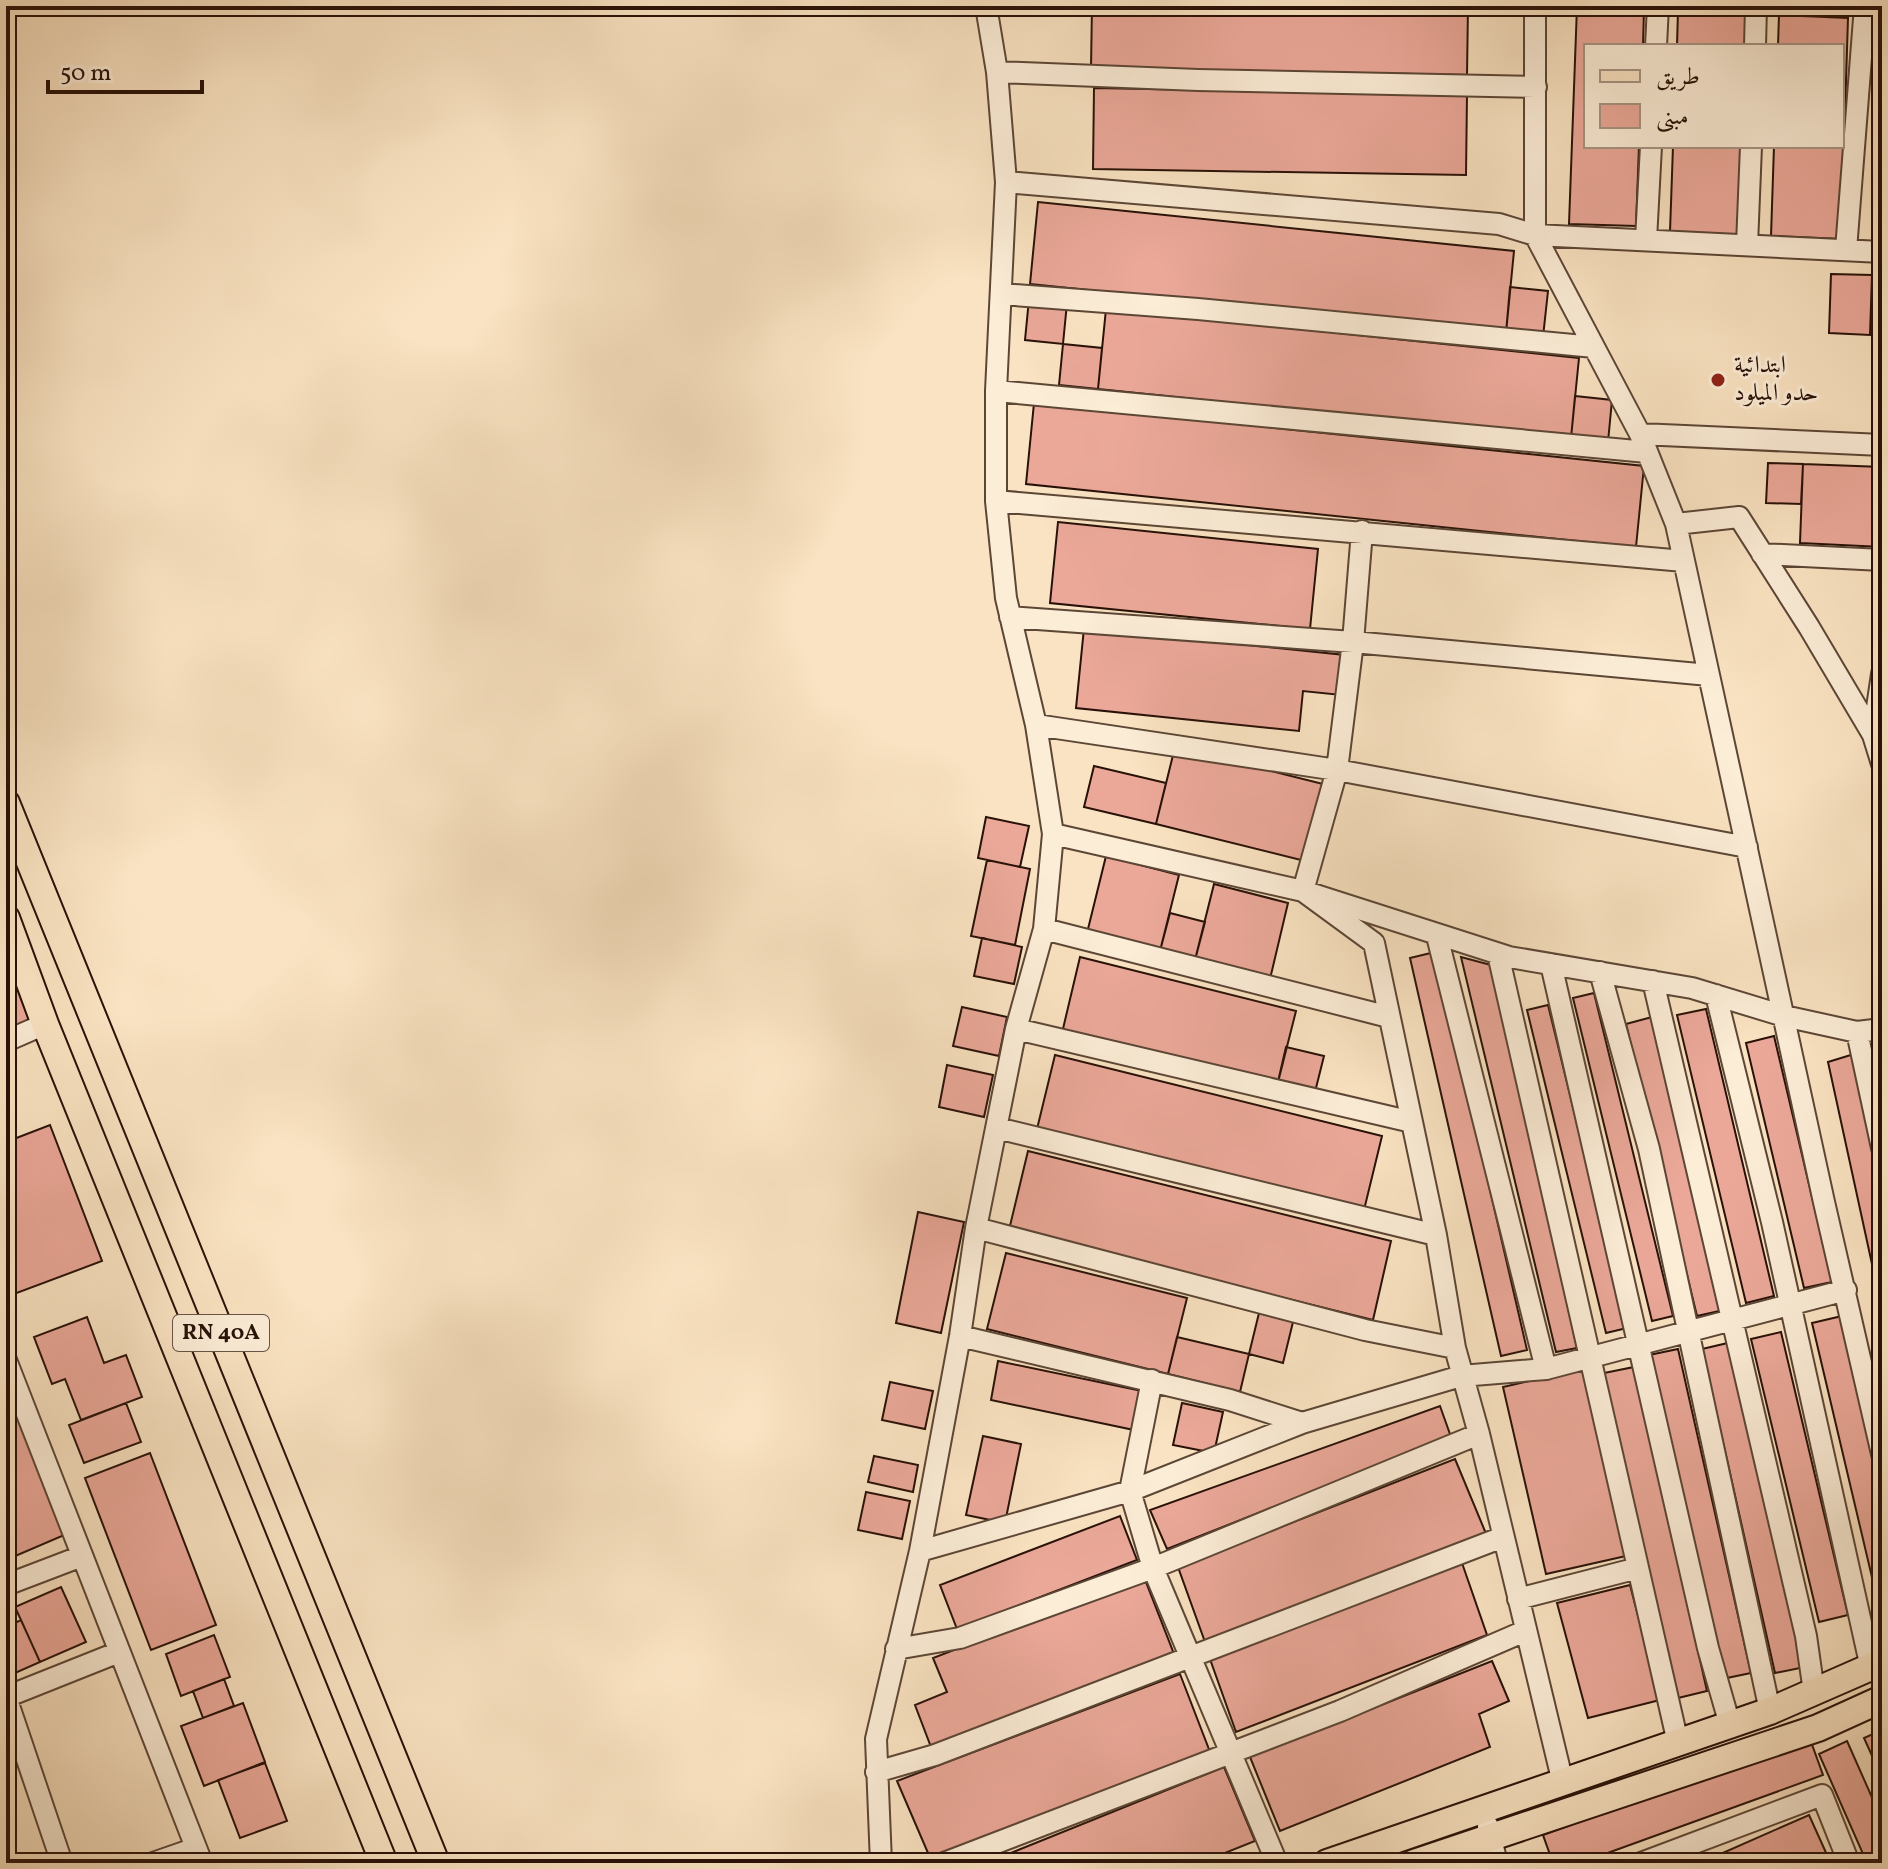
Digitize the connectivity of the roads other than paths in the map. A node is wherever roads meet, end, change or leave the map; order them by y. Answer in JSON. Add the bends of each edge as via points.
{"nodes":[{"id":1,"x":986,"y":6,"type":"edge"},
{"id":2,"x":1535,"y":6,"type":"edge"},
{"id":3,"x":1658,"y":6,"type":"edge"},
{"id":4,"x":1756,"y":6,"type":"edge"},
{"id":5,"x":1865,"y":6,"type":"edge"},
{"id":6,"x":1656,"y":44,"type":"edge"},
{"id":7,"x":1755,"y":44,"type":"edge"},
{"id":8,"x":997,"y":72,"type":"junction"},
{"id":9,"x":1536,"y":87,"type":"junction"},
{"id":10,"x":1651,"y":148,"type":"edge"},
{"id":11,"x":1751,"y":148,"type":"edge"},
{"id":12,"x":1006,"y":182,"type":"junction"},
{"id":13,"x":1535,"y":235,"type":"junction"},
{"id":14,"x":1646,"y":240,"type":"junction"},
{"id":15,"x":1747,"y":245,"type":"junction"},
{"id":16,"x":1846,"y":250,"type":"junction"},
{"id":17,"x":1882,"y":252,"type":"edge"},
{"id":18,"x":1001,"y":294,"type":"junction"},
{"id":19,"x":1594,"y":347,"type":"junction"},
{"id":20,"x":996,"y":391,"type":"junction"},
{"id":21,"x":1644,"y":443,"type":"junction"},
{"id":22,"x":1882,"y":445,"type":"edge"},
{"id":23,"x":996,"y":501,"type":"junction"},
{"id":24,"x":1676,"y":524,"type":"junction"},
{"id":25,"x":1362,"y":531,"type":"junction"},
{"id":26,"x":1762,"y":554,"type":"junction"},
{"id":27,"x":1882,"y":560,"type":"edge"},
{"id":28,"x":1684,"y":561,"type":"junction"},
{"id":29,"x":1010,"y":617,"type":"junction"},
{"id":30,"x":1353,"y":642,"type":"junction"},
{"id":31,"x":1882,"y":674,"type":"edge"},
{"id":32,"x":1709,"y":675,"type":"junction"},
{"id":33,"x":1036,"y":725,"type":"junction"},
{"id":34,"x":1873,"y":735,"type":"junction"},
{"id":35,"x":1882,"y":764,"type":"edge"},
{"id":36,"x":1337,"y":770,"type":"junction"},
{"id":37,"x":6,"y":803,"type":"edge"},
{"id":38,"x":1053,"y":834,"type":"junction"},
{"id":39,"x":1747,"y":847,"type":"junction"},
{"id":40,"x":1303,"y":891,"type":"junction"},
{"id":41,"x":6,"y":918,"type":"edge"},
{"id":42,"x":1044,"y":929,"type":"junction"},
{"id":43,"x":1437,"y":936,"type":"junction"},
{"id":44,"x":1498,"y":954,"type":"junction"},
{"id":45,"x":1551,"y":964,"type":"junction"},
{"id":46,"x":1600,"y":972,"type":"junction"},
{"id":47,"x":1653,"y":981,"type":"junction"},
{"id":48,"x":1716,"y":995,"type":"junction"},
{"id":49,"x":1784,"y":1016,"type":"junction"},
{"id":50,"x":1389,"y":1017,"type":"junction"},
{"id":51,"x":45,"y":1024,"type":"junction"},
{"id":52,"x":1016,"y":1029,"type":"junction"},
{"id":53,"x":1882,"y":1029,"type":"edge"},
{"id":54,"x":1857,"y":1032,"type":"junction"},
{"id":55,"x":6,"y":1041,"type":"edge"},
{"id":56,"x":1412,"y":1122,"type":"junction"},
{"id":57,"x":997,"y":1128,"type":"junction"},
{"id":58,"x":1882,"y":1148,"type":"edge"},
{"id":59,"x":976,"y":1228,"type":"junction"},
{"id":60,"x":1436,"y":1235,"type":"junction"},
{"id":61,"x":1846,"y":1290,"type":"junction"},
{"id":62,"x":1791,"y":1305,"type":"junction"},
{"id":63,"x":1733,"y":1320,"type":"junction"},
{"id":64,"x":1689,"y":1332,"type":"junction"},
{"id":65,"x":960,"y":1336,"type":"junction"},
{"id":66,"x":1638,"y":1345,"type":"junction"},
{"id":67,"x":1455,"y":1348,"type":"junction"},
{"id":68,"x":1591,"y":1357,"type":"junction"},
{"id":69,"x":6,"y":1360,"type":"edge"},
{"id":70,"x":1546,"y":1369,"type":"junction"},
{"id":71,"x":1461,"y":1376,"type":"junction"},
{"id":72,"x":1152,"y":1380,"type":"junction"},
{"id":73,"x":1302,"y":1423,"type":"junction"},
{"id":74,"x":1479,"y":1434,"type":"junction"},
{"id":75,"x":1882,"y":1454,"type":"edge"},
{"id":76,"x":1130,"y":1491,"type":"junction"},
{"id":77,"x":1503,"y":1537,"type":"junction"},
{"id":78,"x":920,"y":1551,"type":"junction"},
{"id":79,"x":82,"y":1556,"type":"junction"},
{"id":80,"x":1153,"y":1568,"type":"junction"},
{"id":81,"x":1638,"y":1568,"type":"junction"},
{"id":82,"x":6,"y":1585,"type":"edge"},
{"id":83,"x":1518,"y":1599,"type":"junction"},
{"id":84,"x":1525,"y":1631,"type":"junction"},
{"id":85,"x":896,"y":1649,"type":"junction"},
{"id":86,"x":119,"y":1652,"type":"junction"},
{"id":87,"x":1190,"y":1657,"type":"junction"},
{"id":88,"x":1876,"y":1665,"type":"edge"},
{"id":89,"x":1814,"y":1692,"type":"junction"},
{"id":90,"x":6,"y":1697,"type":"edge"},
{"id":91,"x":1882,"y":1699,"type":"edge"},
{"id":92,"x":1770,"y":1711,"type":"junction"},
{"id":93,"x":1730,"y":1725,"type":"junction"},
{"id":94,"x":1678,"y":1743,"type":"junction"},
{"id":95,"x":1231,"y":1754,"type":"junction"},
{"id":96,"x":876,"y":1772,"type":"junction"},
{"id":97,"x":1563,"y":1783,"type":"junction"},
{"id":98,"x":1484,"y":1810,"type":"junction"},
{"id":99,"x":1494,"y":1851,"type":"edge"},
{"id":100,"x":199,"y":1855,"type":"edge"},
{"id":101,"x":62,"y":1863,"type":"edge"},
{"id":102,"x":153,"y":1863,"type":"edge"},
{"id":103,"x":384,"y":1863,"type":"edge"},
{"id":104,"x":436,"y":1863,"type":"edge"},
{"id":105,"x":881,"y":1863,"type":"edge"},
{"id":106,"x":944,"y":1863,"type":"edge"},
{"id":107,"x":1277,"y":1863,"type":"edge"},
{"id":108,"x":1327,"y":1863,"type":"edge"},
{"id":109,"x":1414,"y":1863,"type":"edge"},
{"id":110,"x":1641,"y":1863,"type":"edge"},
{"id":111,"x":1849,"y":1863,"type":"edge"}],
"edges":[{"from":1,"to":8,"type":"street"},
{"from":2,"to":9,"type":"street"},
{"from":3,"to":6,"type":"street"},
{"from":4,"to":7,"type":"street"},
{"from":5,"to":16,"type":"street"},
{"from":8,"to":9,"type":"street"},
{"from":8,"to":12,"type":"street"},
{"from":9,"to":13,"type":"street"},
{"from":10,"to":14,"type":"street"},
{"from":11,"to":15,"type":"street"},
{"from":12,"to":13,"type":"street","via":[[1499,224]]},
{"from":12,"to":18,"type":"street"},
{"from":13,"to":14,"type":"street"},
{"from":13,"to":19,"type":"street"},
{"from":14,"to":15,"type":"street"},
{"from":15,"to":16,"type":"street"},
{"from":16,"to":17,"type":"street"},
{"from":18,"to":19,"type":"street"},
{"from":18,"to":20,"type":"street"},
{"from":19,"to":21,"type":"street"},
{"from":20,"to":21,"type":"street"},
{"from":20,"to":23,"type":"street"},
{"from":21,"to":22,"type":"street"},
{"from":21,"to":24,"type":"street"},
{"from":23,"to":25,"type":"street"},
{"from":23,"to":29,"type":"street"},
{"from":24,"to":26,"type":"street","via":[[1739,517]]},
{"from":24,"to":28,"type":"street"},
{"from":25,"to":28,"type":"street"},
{"from":25,"to":30,"type":"street"},
{"from":26,"to":27,"type":"street"},
{"from":26,"to":34,"type":"street"},
{"from":28,"to":32,"type":"street"},
{"from":29,"to":30,"type":"street"},
{"from":29,"to":33,"type":"street"},
{"from":30,"to":32,"type":"street"},
{"from":30,"to":36,"type":"street"},
{"from":31,"to":34,"type":"street"},
{"from":32,"to":39,"type":"street"},
{"from":33,"to":36,"type":"street"},
{"from":33,"to":38,"type":"street"},
{"from":34,"to":35,"type":"street"},
{"from":36,"to":39,"type":"street"},
{"from":36,"to":40,"type":"street"},
{"from":37,"to":104,"type":"main road","number":"RN 40A"},
{"from":38,"to":40,"type":"street"},
{"from":38,"to":42,"type":"street"},
{"from":39,"to":49,"type":"street"},
{"from":40,"to":43,"type":"street"},
{"from":40,"to":50,"type":"street","via":[[1374,943]]},
{"from":41,"to":51,"type":"main road","number":"RN 40A"},
{"from":42,"to":50,"type":"street"},
{"from":42,"to":52,"type":"street"},
{"from":43,"to":44,"type":"street"},
{"from":43,"to":70,"type":"street"},
{"from":44,"to":45,"type":"street"},
{"from":44,"to":68,"type":"street"},
{"from":45,"to":46,"type":"street"},
{"from":45,"to":66,"type":"street"},
{"from":46,"to":47,"type":"street"},
{"from":46,"to":64,"type":"street","via":[[1649,1149]]},
{"from":47,"to":48,"type":"street"},
{"from":47,"to":63,"type":"street"},
{"from":48,"to":49,"type":"street"},
{"from":48,"to":62,"type":"street"},
{"from":49,"to":54,"type":"street"},
{"from":49,"to":61,"type":"street"},
{"from":50,"to":56,"type":"street"},
{"from":51,"to":55,"type":"street"},
{"from":51,"to":103,"type":"main road","number":"RN 40A"},
{"from":52,"to":56,"type":"street"},
{"from":52,"to":57,"type":"street"},
{"from":53,"to":54,"type":"street"},
{"from":54,"to":58,"type":"street"},
{"from":56,"to":60,"type":"street"},
{"from":57,"to":59,"type":"street"},
{"from":57,"to":60,"type":"street"},
{"from":59,"to":65,"type":"street"},
{"from":59,"to":67,"type":"street","via":[[1365,1330]]},
{"from":60,"to":67,"type":"street"},
{"from":61,"to":62,"type":"street"},
{"from":61,"to":75,"type":"street"},
{"from":62,"to":63,"type":"street"},
{"from":62,"to":88,"type":"street"},
{"from":63,"to":64,"type":"street"},
{"from":63,"to":89,"type":"street","via":[[1806,1636]]},
{"from":64,"to":66,"type":"street"},
{"from":64,"to":92,"type":"street"},
{"from":65,"to":72,"type":"street"},
{"from":65,"to":78,"type":"street"},
{"from":66,"to":68,"type":"street"},
{"from":66,"to":93,"type":"street"},
{"from":67,"to":71,"type":"street"},
{"from":68,"to":70,"type":"street"},
{"from":68,"to":81,"type":"street"},
{"from":69,"to":79,"type":"street"},
{"from":70,"to":71,"type":"street"},
{"from":71,"to":73,"type":"street"},
{"from":71,"to":74,"type":"street"},
{"from":72,"to":73,"type":"street"},
{"from":72,"to":76,"type":"street"},
{"from":73,"to":76,"type":"street"},
{"from":74,"to":77,"type":"street"},
{"from":74,"to":80,"type":"street"},
{"from":76,"to":78,"type":"street"},
{"from":76,"to":80,"type":"street"},
{"from":77,"to":83,"type":"street"},
{"from":77,"to":87,"type":"street"},
{"from":78,"to":85,"type":"street"},
{"from":79,"to":82,"type":"street"},
{"from":79,"to":86,"type":"street"},
{"from":80,"to":85,"type":"street","via":[[960,1638]]},
{"from":80,"to":87,"type":"street"},
{"from":81,"to":83,"type":"street"},
{"from":81,"to":94,"type":"street"},
{"from":83,"to":84,"type":"street"},
{"from":84,"to":95,"type":"street"},
{"from":84,"to":97,"type":"street"},
{"from":85,"to":96,"type":"street","via":[[876,1739]]},
{"from":86,"to":90,"type":"street"},
{"from":86,"to":100,"type":"street"},
{"from":87,"to":95,"type":"street"},
{"from":87,"to":96,"type":"street","via":[[935,1755]]},
{"from":88,"to":89,"type":"main road"},
{"from":89,"to":92,"type":"main road"},
{"from":90,"to":101,"type":"street"},
{"from":91,"to":99,"type":"main road"},
{"from":92,"to":93,"type":"main road"},
{"from":93,"to":94,"type":"main road"},
{"from":94,"to":97,"type":"main road"},
{"from":95,"to":106,"type":"street"},
{"from":95,"to":107,"type":"street"},
{"from":96,"to":105,"type":"street"},
{"from":97,"to":98,"type":"main road"},
{"from":98,"to":99,"type":"street"},
{"from":98,"to":108,"type":"main road"},
{"from":99,"to":109,"type":"main road"},
{"from":100,"to":102,"type":"street"},
{"from":110,"to":111,"type":"street","via":[[1822,1795]]}]}
